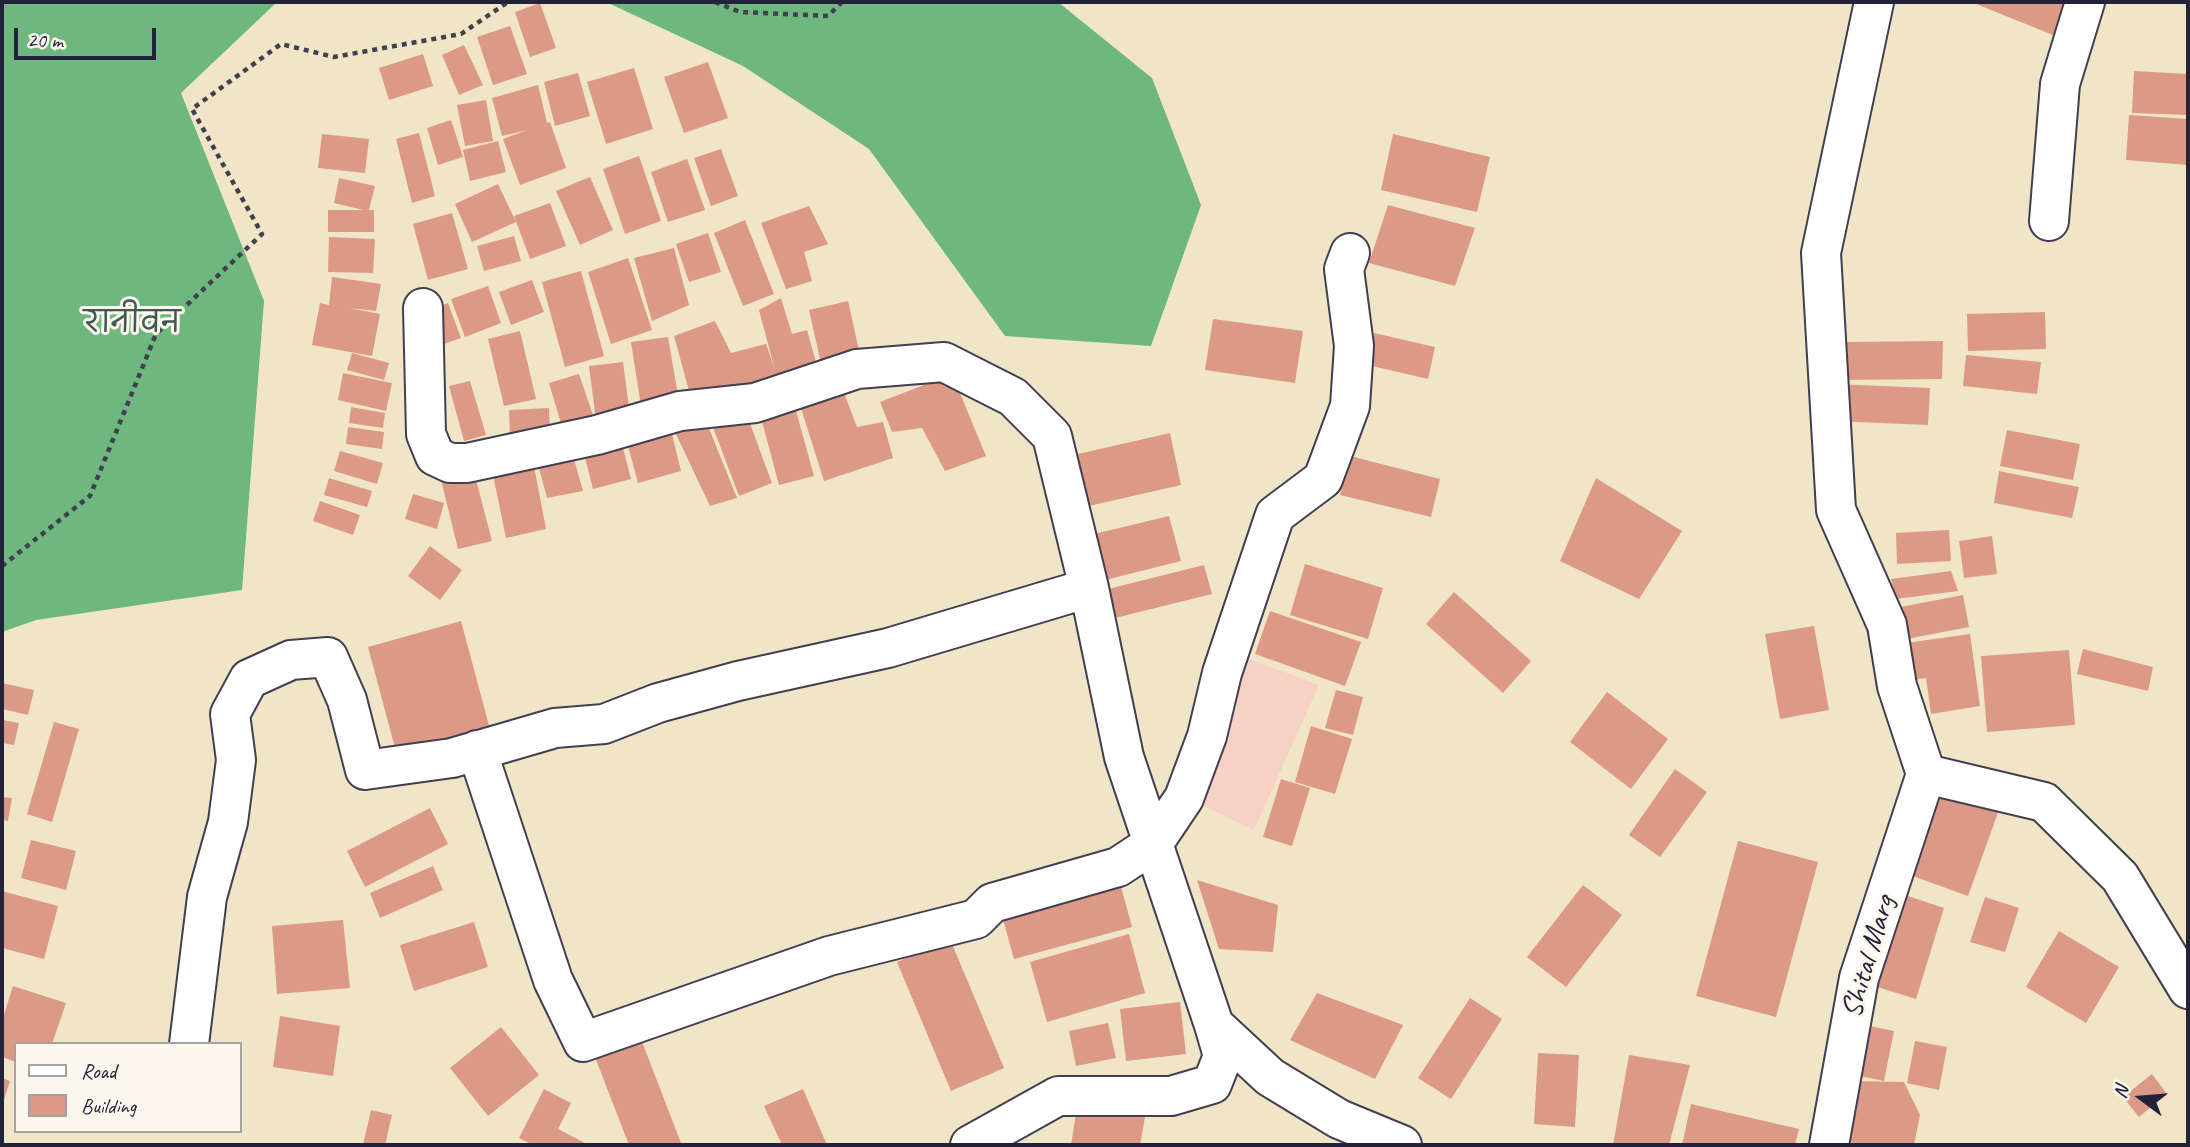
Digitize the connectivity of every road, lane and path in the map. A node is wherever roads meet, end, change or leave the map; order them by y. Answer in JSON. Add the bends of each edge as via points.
{"nodes":[{"id":1,"x":508,"y":2,"type":"edge"},
{"id":2,"x":715,"y":2,"type":"edge"},
{"id":3,"x":842,"y":2,"type":"edge"},
{"id":4,"x":1874,"y":2,"type":"edge"},
{"id":5,"x":2085,"y":2,"type":"edge"},
{"id":6,"x":2049,"y":221,"type":"dead end"},
{"id":7,"x":1350,"y":253,"type":"dead end"},
{"id":8,"x":423,"y":308,"type":"dead end"},
{"id":9,"x":2,"y":566,"type":"edge"},
{"id":10,"x":1089,"y":588,"type":"junction"},
{"id":11,"x":477,"y":750,"type":"junction"},
{"id":12,"x":1926,"y":774,"type":"junction"},
{"id":13,"x":1153,"y":844,"type":"junction"},
{"id":14,"x":2188,"y":989,"type":"edge"},
{"id":15,"x":1214,"y":1025,"type":"junction"},
{"id":16,"x":189,"y":1042,"type":"edge"},
{"id":17,"x":970,"y":1145,"type":"edge"},
{"id":18,"x":1402,"y":1145,"type":"edge"},
{"id":19,"x":1829,"y":1145,"type":"edge"}],
"edges":[{"from":1,"to":9,"type":"path","via":[[461,34],[334,57],[281,44],[192,109],[262,234],[156,334],[90,496]]},
{"from":2,"to":3,"type":"path","via":[[740,12],[828,16]]},
{"from":4,"to":12,"type":"street","via":[[1821,253],[1836,510],[1887,625],[1896,686]]},
{"from":5,"to":6,"type":"street","via":[[2060,84]]},
{"from":7,"to":13,"type":"street","via":[[1344,269],[1354,346],[1350,406],[1323,479],[1275,515],[1222,673],[1207,736],[1184,798]]},
{"from":8,"to":10,"type":"street","via":[[426,434],[435,456],[450,463],[597,435],[680,411],[755,402],[857,369],[944,362],[1013,397],[1052,436]]},
{"from":10,"to":11,"type":"street","via":[[888,648],[658,703],[604,724],[555,728]]},
{"from":10,"to":13,"type":"street","via":[[1124,757]]},
{"from":11,"to":13,"type":"street","via":[[553,981],[583,1042],[829,956],[976,919],[992,903],[1118,867]]},
{"from":11,"to":16,"type":"street","via":[[365,770],[347,700],[328,657],[291,660],[249,679],[230,713],[236,760],[228,822],[207,897]]},
{"from":12,"to":14,"type":"street","via":[[2044,802],[2120,877]]},
{"from":12,"to":19,"type":"street","name":"Shital Marg","via":[[1859,978]]},
{"from":13,"to":15,"type":"street"},
{"from":15,"to":17,"type":"street","via":[[1223,1056],[1212,1084],[1171,1096],[1058,1096]]},
{"from":15,"to":18,"type":"street","via":[[1270,1077],[1339,1119]]}]}
